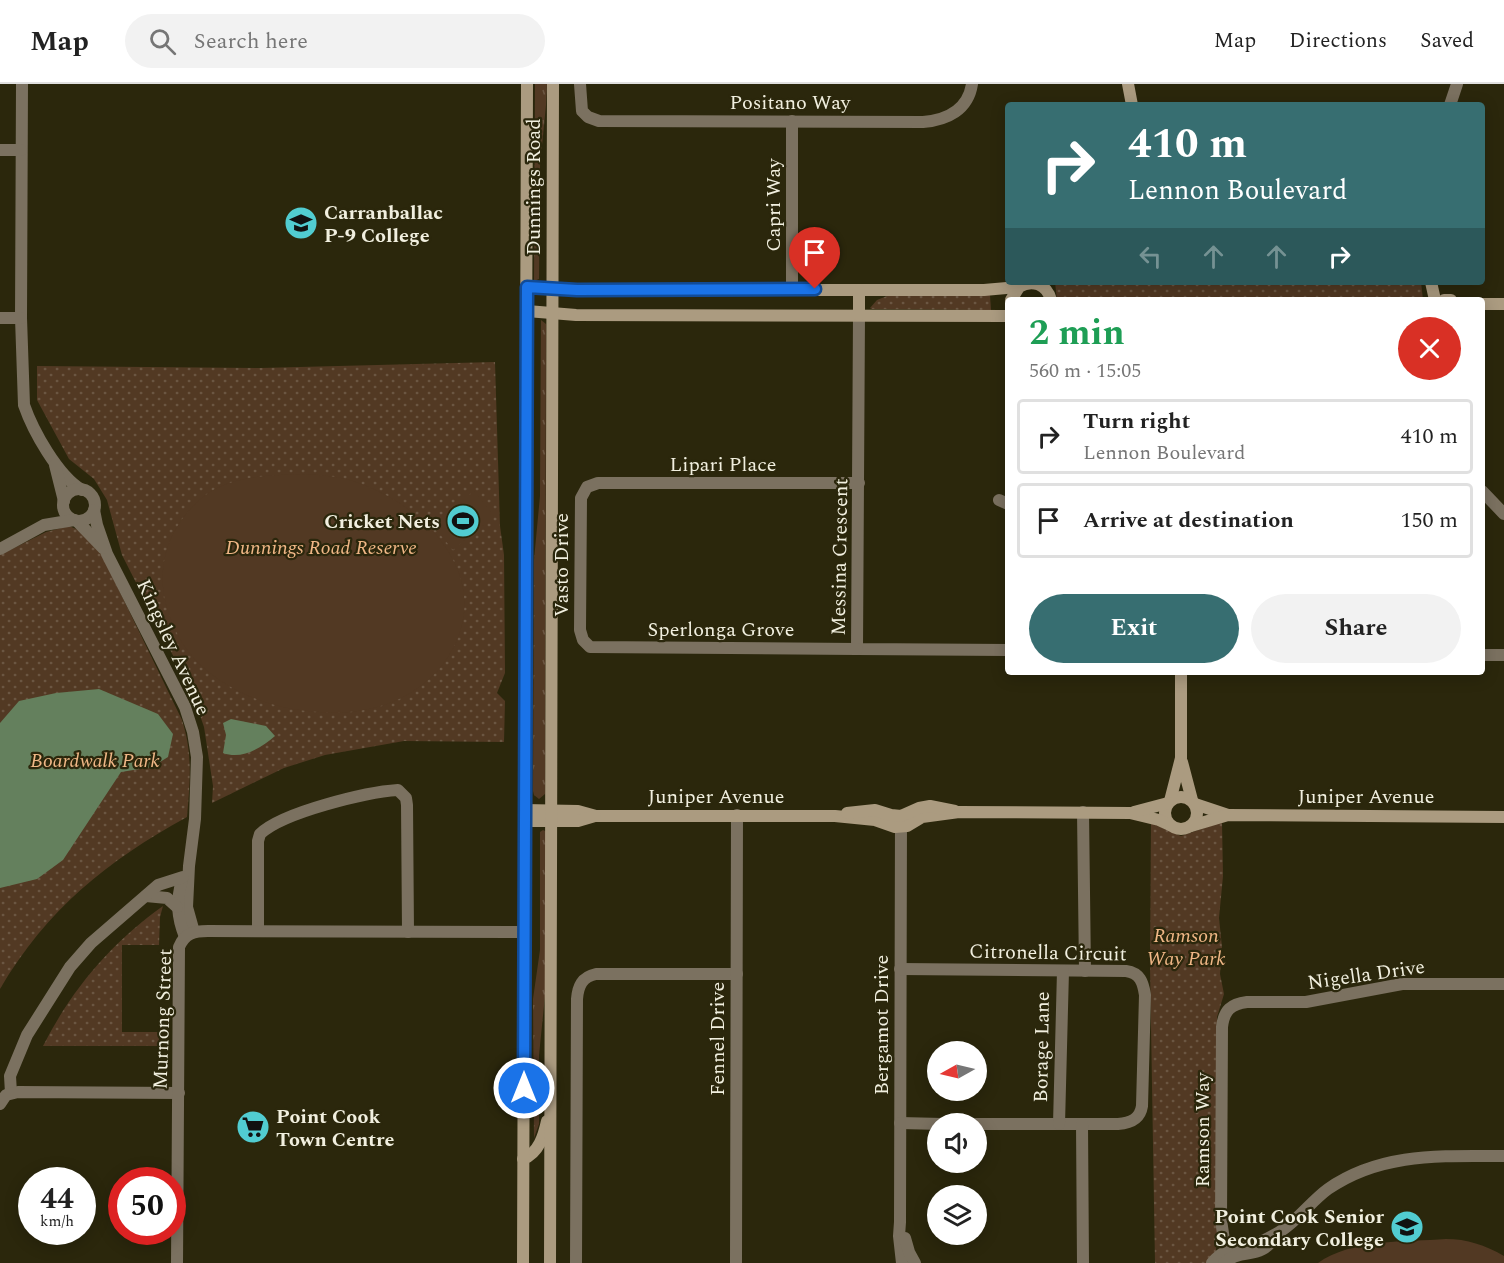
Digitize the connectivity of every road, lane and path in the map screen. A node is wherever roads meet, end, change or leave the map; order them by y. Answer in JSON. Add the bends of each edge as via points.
{"nodes":[{"id":1,"x":22,"y":84,"type":"edge"},
{"id":2,"x":526,"y":84,"type":"edge"},
{"id":3,"x":553,"y":84,"type":"edge"},
{"id":4,"x":580,"y":84,"type":"edge"},
{"id":5,"x":972,"y":84,"type":"edge"},
{"id":6,"x":1128,"y":84,"type":"edge"},
{"id":7,"x":1458,"y":84,"type":"edge"},
{"id":8,"x":1131,"y":102,"type":"edge"},
{"id":9,"x":1451,"y":102,"type":"edge"},
{"id":10,"x":792,"y":121,"type":"junction"},
{"id":11,"x":0,"y":150,"type":"edge"},
{"id":12,"x":21,"y":150,"type":"junction"},
{"id":13,"x":1018,"y":285,"type":"edge"},
{"id":14,"x":527,"y":287,"type":"junction"},
{"id":15,"x":552,"y":288,"type":"junction"},
{"id":16,"x":792,"y":289,"type":"junction"},
{"id":17,"x":859,"y":290,"type":"junction"},
{"id":18,"x":1485,"y":304,"type":"edge"},
{"id":19,"x":1504,"y":304,"type":"edge"},
{"id":20,"x":526,"y":310,"type":"junction"},
{"id":21,"x":553,"y":313,"type":"junction"},
{"id":22,"x":859,"y":315,"type":"junction"},
{"id":23,"x":1005,"y":316,"type":"edge"},
{"id":24,"x":0,"y":318,"type":"edge"},
{"id":25,"x":21,"y":318,"type":"junction"},
{"id":26,"x":55,"y":463,"type":"junction"},
{"id":27,"x":859,"y":483,"type":"junction"},
{"id":28,"x":587,"y":487,"type":"joint"},
{"id":29,"x":82,"y":490,"type":"junction"},
{"id":30,"x":1485,"y":494,"type":"edge"},
{"id":31,"x":64,"y":503,"type":"junction"},
{"id":32,"x":94,"y":510,"type":"junction"},
{"id":33,"x":1504,"y":514,"type":"edge"},
{"id":34,"x":76,"y":520,"type":"junction"},
{"id":35,"x":44,"y":525,"type":"junction"},
{"id":36,"x":0,"y":549,"type":"edge"},
{"id":37,"x":107,"y":554,"type":"junction"},
{"id":38,"x":585,"y":643,"type":"joint"},
{"id":39,"x":857,"y":649,"type":"junction"},
{"id":40,"x":1005,"y":650,"type":"edge"},
{"id":41,"x":1485,"y":655,"type":"edge"},
{"id":42,"x":1504,"y":655,"type":"edge"},
{"id":43,"x":1181,"y":675,"type":"edge"},
{"id":44,"x":1181,"y":758,"type":"junction"},
{"id":45,"x":1169,"y":802,"type":"junction"},
{"id":46,"x":1193,"y":802,"type":"junction"},
{"id":47,"x":1083,"y":812,"type":"junction"},
{"id":48,"x":1130,"y":813,"type":"junction"},
{"id":49,"x":737,"y":815,"type":"junction"},
{"id":50,"x":1228,"y":815,"type":"junction"},
{"id":51,"x":524,"y":816,"type":"junction"},
{"id":52,"x":552,"y":816,"type":"junction"},
{"id":53,"x":1504,"y":817,"type":"edge"},
{"id":54,"x":901,"y":821,"type":"junction"},
{"id":55,"x":1170,"y":825,"type":"junction"},
{"id":56,"x":1191,"y":826,"type":"junction"},
{"id":57,"x":186,"y":872,"type":"junction"},
{"id":58,"x":146,"y":896,"type":"junction"},
{"id":59,"x":177,"y":907,"type":"junction"},
{"id":60,"x":258,"y":931,"type":"junction"},
{"id":61,"x":408,"y":932,"type":"junction"},
{"id":62,"x":524,"y":932,"type":"junction"},
{"id":63,"x":190,"y":934,"type":"junction"},
{"id":64,"x":900,"y":969,"type":"junction"},
{"id":65,"x":1063,"y":971,"type":"junction"},
{"id":66,"x":1085,"y":971,"type":"junction"},
{"id":67,"x":737,"y":974,"type":"junction"},
{"id":68,"x":1504,"y":984,"type":"edge"},
{"id":69,"x":1233,"y":1006,"type":"joint"},
{"id":70,"x":179,"y":1093,"type":"junction"},
{"id":71,"x":6,"y":1098,"type":"edge"},
{"id":72,"x":552,"y":1102,"type":"junction"},
{"id":73,"x":900,"y":1123,"type":"junction"},
{"id":74,"x":927,"y":1124,"type":"edge"},
{"id":75,"x":987,"y":1124,"type":"edge"},
{"id":76,"x":1059,"y":1124,"type":"junction"},
{"id":77,"x":1082,"y":1124,"type":"junction"},
{"id":78,"x":1504,"y":1156,"type":"edge"},
{"id":79,"x":524,"y":1159,"type":"junction"},
{"id":80,"x":900,"y":1222,"type":"junction"},
{"id":81,"x":1228,"y":1257,"type":"edge"},
{"id":82,"x":177,"y":1263,"type":"edge"},
{"id":83,"x":523,"y":1263,"type":"edge"},
{"id":84,"x":550,"y":1263,"type":"edge"},
{"id":85,"x":576,"y":1263,"type":"edge"},
{"id":86,"x":736,"y":1263,"type":"edge"},
{"id":87,"x":902,"y":1263,"type":"edge"},
{"id":88,"x":915,"y":1263,"type":"edge"},
{"id":89,"x":1083,"y":1263,"type":"edge"},
{"id":90,"x":1212,"y":1263,"type":"edge"}],
"edges":[{"from":1,"to":12,"type":"street"},
{"from":2,"to":14,"type":"main road","name":"Dunnings Road"},
{"from":3,"to":15,"type":"main road","name":"Dunnings Road"},
{"from":4,"to":10,"type":"street","name":"Positano Way","via":[[581,107],[588,117],[599,121]]},
{"from":5,"to":10,"type":"street","name":"Positano Way","via":[[963,105],[940,120]]},
{"from":6,"to":8,"type":"main road"},
{"from":7,"to":9,"type":"street"},
{"from":10,"to":16,"type":"street","name":"Capri Way"},
{"from":11,"to":12,"type":"street"},
{"from":12,"to":25,"type":"street"},
{"from":13,"to":17,"type":"main road","via":[[992,290]]},
{"from":14,"to":15,"type":"main road"},
{"from":14,"to":20,"type":"main road","name":"Dunnings Road"},
{"from":15,"to":16,"type":"main road"},
{"from":15,"to":21,"type":"main road","name":"Dunnings Road"},
{"from":16,"to":17,"type":"main road"},
{"from":17,"to":22,"type":"main road"},
{"from":18,"to":19,"type":"main road"},
{"from":20,"to":21,"type":"main road"},
{"from":20,"to":51,"type":"main road","name":"Dunnings Road"},
{"from":21,"to":22,"type":"main road"},
{"from":21,"to":52,"type":"main road","name":"Dunnings Road"},
{"from":22,"to":23,"type":"main road"},
{"from":22,"to":27,"type":"street","name":"Messina Crescent"},
{"from":24,"to":25,"type":"street"},
{"from":25,"to":26,"type":"street","via":[[24,405]]},
{"from":26,"to":29,"type":"street"},
{"from":26,"to":31,"type":"street"},
{"from":27,"to":28,"type":"street","name":"Lipari Place","via":[[598,483]]},
{"from":27,"to":39,"type":"street","name":"Messina Crescent"},
{"from":28,"to":38,"type":"street","name":"Vasto Drive","via":[[581,498],[580,630]]},
{"from":29,"to":31,"type":"street","via":[[73,491]]},
{"from":29,"to":32,"type":"street","via":[[93,498]]},
{"from":30,"to":33,"type":"street"},
{"from":31,"to":34,"type":"street","via":[[66,514]]},
{"from":31,"to":35,"type":"street"},
{"from":32,"to":34,"type":"street","via":[[86,519]]},
{"from":32,"to":37,"type":"street","name":"Kingsley Avenue"},
{"from":34,"to":35,"type":"street"},
{"from":34,"to":37,"type":"street","name":"Kingsley Avenue"},
{"from":35,"to":36,"type":"street"},
{"from":37,"to":57,"type":"street","name":"Kingsley Avenue","via":[[181,699],[193,732],[197,780]]},
{"from":38,"to":39,"type":"street","name":"Sperlonga Grove","via":[[597,648]]},
{"from":39,"to":40,"type":"street","name":"Messina Crescent"},
{"from":41,"to":42,"type":"street"},
{"from":43,"to":44,"type":"main road"},
{"from":44,"to":45,"type":"main road"},
{"from":44,"to":46,"type":"main road"},
{"from":45,"to":46,"type":"main road","via":[[1182,796]]},
{"from":45,"to":48,"type":"main road"},
{"from":45,"to":55,"type":"main road","via":[[1165,814]]},
{"from":46,"to":50,"type":"main road","name":"Juniper Avenue"},
{"from":46,"to":56,"type":"main road","via":[[1198,815]]},
{"from":47,"to":48,"type":"main road"},
{"from":47,"to":54,"type":"main road","via":[[959,812],[922,817],[907,826]]},
{"from":47,"to":66,"type":"street"},
{"from":48,"to":55,"type":"main road"},
{"from":49,"to":52,"type":"main road","name":"Juniper Avenue","via":[[596,816],[578,821]]},
{"from":49,"to":54,"type":"main road","name":"Juniper Avenue","via":[[835,816],[875,820],[894,827]]},
{"from":49,"to":67,"type":"street","name":"Fennel Drive"},
{"from":50,"to":53,"type":"main road","name":"Juniper Avenue"},
{"from":50,"to":56,"type":"main road","name":"Juniper Avenue"},
{"from":51,"to":52,"type":"main road","name":"Juniper Avenue"},
{"from":51,"to":62,"type":"main road","name":"Dunnings Road"},
{"from":52,"to":72,"type":"main road","name":"Dunnings Road"},
{"from":54,"to":64,"type":"street","name":"Bergamot Drive"},
{"from":55,"to":56,"type":"main road","via":[[1181,830]]},
{"from":57,"to":58,"type":"street","via":[[163,882]]},
{"from":57,"to":59,"type":"street","name":"Kingsley Avenue"},
{"from":57,"to":63,"type":"street","name":"Kingsley Avenue"},
{"from":58,"to":59,"type":"street","via":[[167,898]]},
{"from":58,"to":71,"type":"street","via":[[106,929],[70,967],[27,1035],[10,1076]]},
{"from":59,"to":63,"type":"street","name":"Kingsley Avenue","via":[[180,923]]},
{"from":60,"to":61,"type":"street","name":"Murnong Street"},
{"from":60,"to":61,"type":"street","via":[[260,834],[328,804],[398,790],[408,805]]},
{"from":60,"to":63,"type":"street","name":"Murnong Street"},
{"from":61,"to":62,"type":"street","name":"Murnong Street"},
{"from":62,"to":79,"type":"main road","name":"Dunnings Road"},
{"from":63,"to":70,"type":"street","name":"Murnong Street","via":[[179,947]]},
{"from":64,"to":65,"type":"street","name":"Citronella Circuit"},
{"from":64,"to":73,"type":"street","name":"Bergamot Drive"},
{"from":65,"to":66,"type":"street","name":"Citronella Circuit"},
{"from":65,"to":76,"type":"street","name":"Borage Lane"},
{"from":66,"to":77,"type":"street","name":"Citronella Circuit","via":[[1134,973],[1141,980],[1145,995],[1140,1115],[1124,1124]]},
{"from":67,"to":85,"type":"street","via":[[596,974],[580,983]]},
{"from":67,"to":86,"type":"street","name":"Fennel Drive"},
{"from":68,"to":69,"type":"street","name":"Nigella Drive","via":[[1402,984],[1313,1001],[1247,1002]]},
{"from":69,"to":81,"type":"street","name":"Ramson Way","via":[[1224,1014],[1222,1027],[1221,1220]]},
{"from":70,"to":71,"type":"street"},
{"from":70,"to":82,"type":"street","name":"Murnong Street"},
{"from":72,"to":79,"type":"main road","via":[[540,1144]]},
{"from":72,"to":84,"type":"main road","name":"Dunnings Road"},
{"from":73,"to":74,"type":"street"},
{"from":73,"to":80,"type":"street","name":"Bergamot Drive"},
{"from":75,"to":76,"type":"street","name":"Citronella Circuit"},
{"from":76,"to":77,"type":"street","name":"Citronella Circuit"},
{"from":77,"to":89,"type":"street"},
{"from":78,"to":81,"type":"street","via":[[1416,1157],[1369,1168],[1330,1188],[1277,1234],[1264,1251]]},
{"from":79,"to":83,"type":"main road","name":"Dunnings Road"},
{"from":80,"to":87,"type":"street","name":"Bergamot Drive"},
{"from":80,"to":88,"type":"street","name":"Bergamot Drive"},
{"from":81,"to":90,"type":"street"}]}
